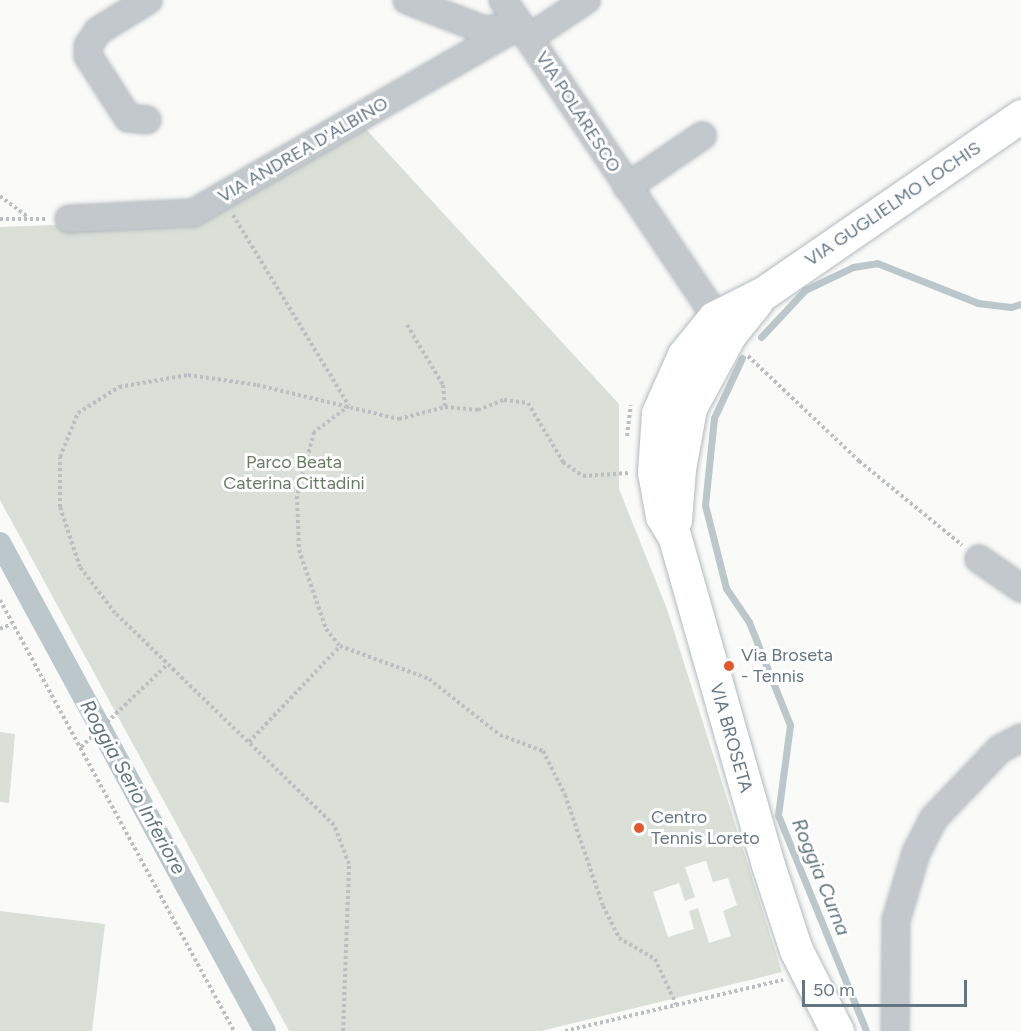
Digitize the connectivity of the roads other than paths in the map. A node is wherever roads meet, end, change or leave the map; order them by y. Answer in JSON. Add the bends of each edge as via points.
{"nodes":[{"id":1,"x":148,"y":0,"type":"edge"},
{"id":2,"x":407,"y":0,"type":"edge"},
{"id":3,"x":503,"y":0,"type":"edge"},
{"id":4,"x":586,"y":0,"type":"edge"},
{"id":5,"x":524,"y":32,"type":"junction"},
{"id":6,"x":1021,"y":116,"type":"edge"},
{"id":7,"x":147,"y":120,"type":"dead end"},
{"id":8,"x":702,"y":136,"type":"dead end"},
{"id":9,"x":627,"y":187,"type":"junction"},
{"id":10,"x":69,"y":219,"type":"road end"},
{"id":11,"x":730,"y":335,"type":"junction"},
{"id":12,"x":674,"y":536,"type":"junction"},
{"id":13,"x":979,"y":559,"type":"road end"},
{"id":14,"x":1021,"y":588,"type":"edge"},
{"id":15,"x":1021,"y":738,"type":"edge"},
{"id":16,"x":837,"y":1031,"type":"edge"},
{"id":17,"x":895,"y":1031,"type":"edge"}],
"edges":[{"from":1,"to":7,"type":"street","via":[[98,31],[88,46],[88,56],[128,118]]},
{"from":2,"to":5,"type":"street","via":[[484,30]]},
{"from":3,"to":5,"type":"street","name":"VIA POLARESCO"},
{"from":4,"to":5,"type":"street","name":"VIA POLARESCO"},
{"from":5,"to":9,"type":"street","name":"VIA POLARESCO"},
{"from":5,"to":10,"type":"street","name":"VIA ANDREA D'ALBINO","via":[[193,213]]},
{"from":6,"to":11,"type":"street","name":"VIA GUGLIELMO LOCHIS","via":[[765,292]]},
{"from":8,"to":9,"type":"street","name":"VIA POLARESCO"},
{"from":9,"to":11,"type":"street","name":"VIA POLARESCO"},
{"from":11,"to":12,"type":"street","name":"VIA BROSETA","via":[[690,408],[679,469]]},
{"from":11,"to":12,"type":"street","name":"VIA BROSETA","via":[[684,355],[658,413],[654,472],[662,516]]},
{"from":12,"to":16,"type":"street","name":"VIA BROSETA","via":[[768,865],[807,971]]},
{"from":13,"to":14,"type":"street"},
{"from":15,"to":17,"type":"street","via":[[1000,750],[934,818],[916,853],[896,920]]}]}
